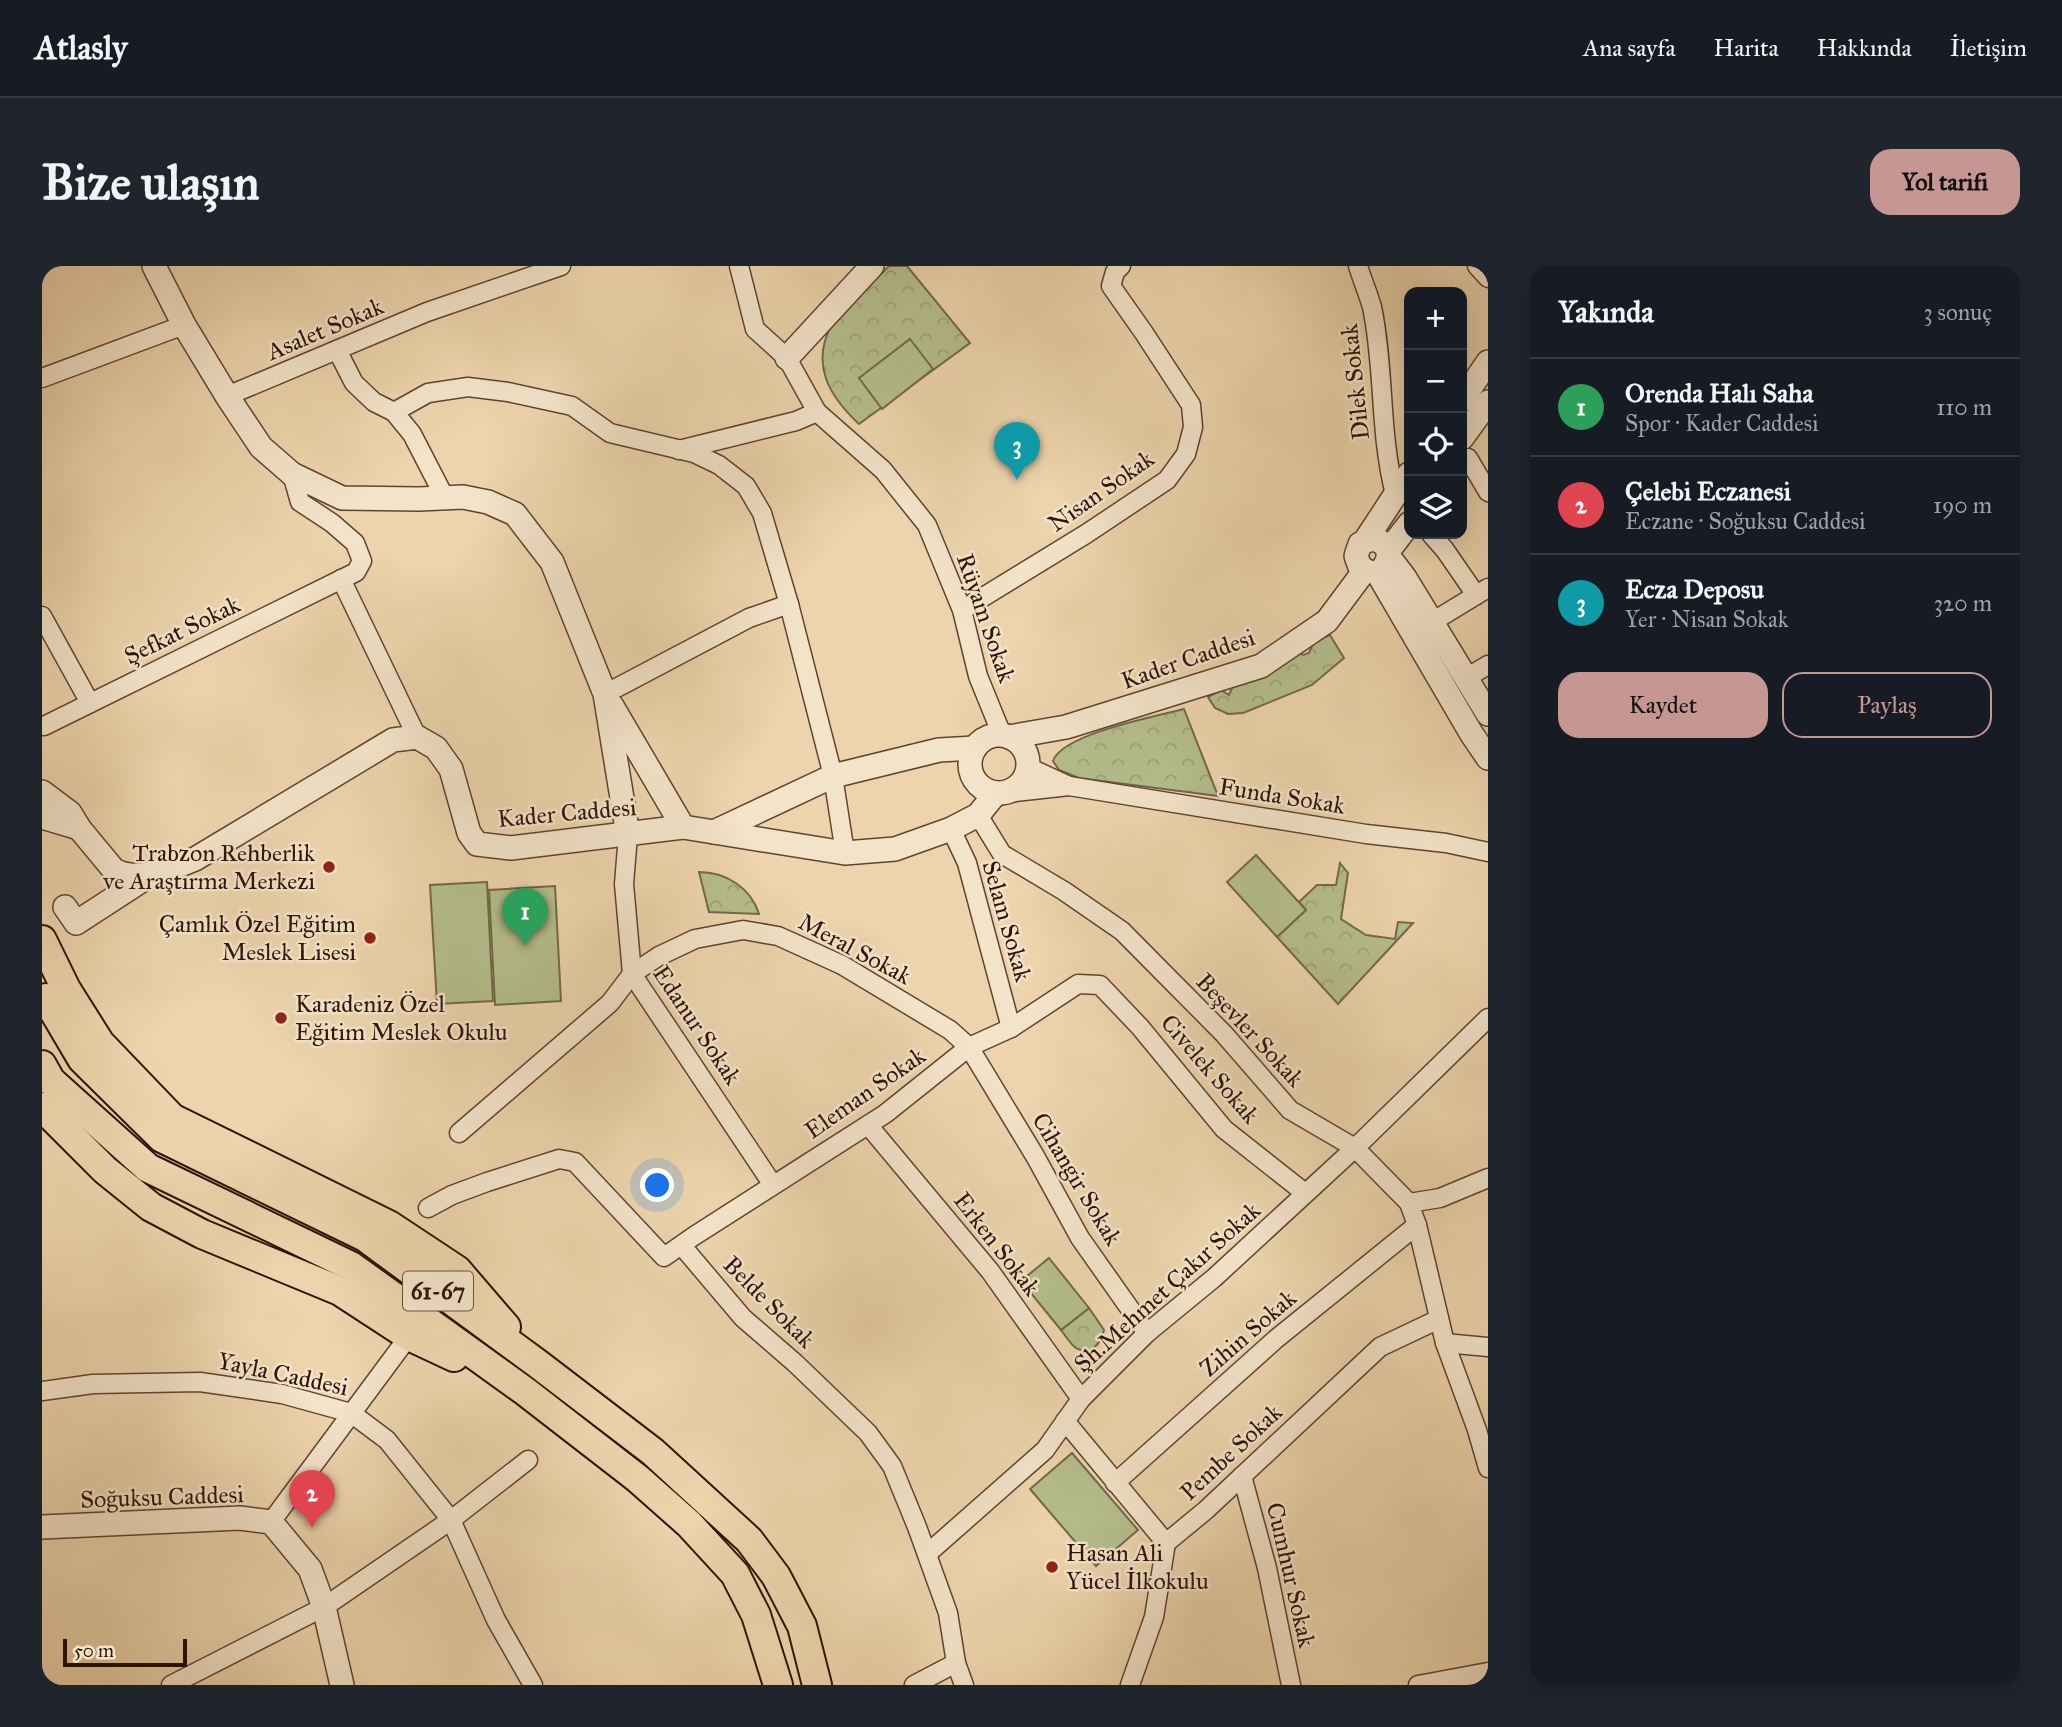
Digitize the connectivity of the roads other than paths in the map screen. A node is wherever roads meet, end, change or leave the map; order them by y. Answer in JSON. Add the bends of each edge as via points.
{"nodes":[{"id":1,"x":154,"y":266,"type":"edge"},
{"id":2,"x":561,"y":266,"type":"edge"},
{"id":3,"x":740,"y":266,"type":"edge"},
{"id":4,"x":873,"y":266,"type":"edge"},
{"id":5,"x":1121,"y":266,"type":"edge"},
{"id":6,"x":1358,"y":266,"type":"edge"},
{"id":7,"x":1476,"y":266,"type":"edge"},
{"id":8,"x":1488,"y":278,"type":"edge"},
{"id":9,"x":184,"y":325,"type":"junction"},
{"id":10,"x":337,"y":350,"type":"junction"},
{"id":11,"x":787,"y":358,"type":"junction"},
{"id":12,"x":1488,"y":362,"type":"edge"},
{"id":13,"x":42,"y":378,"type":"edge"},
{"id":14,"x":1467,"y":393,"type":"edge"},
{"id":15,"x":227,"y":396,"type":"junction"},
{"id":16,"x":1488,"y":402,"type":"edge"},
{"id":17,"x":394,"y":412,"type":"junction"},
{"id":18,"x":817,"y":412,"type":"junction"},
{"id":19,"x":1467,"y":444,"type":"edge"},
{"id":20,"x":679,"y":450,"type":"junction"},
{"id":21,"x":1467,"y":452,"type":"edge"},
{"id":22,"x":292,"y":474,"type":"junction"},
{"id":23,"x":1408,"y":476,"type":"edge"},
{"id":24,"x":1488,"y":492,"type":"edge"},
{"id":25,"x":1395,"y":494,"type":"junction"},
{"id":26,"x":446,"y":498,"type":"junction"},
{"id":27,"x":1404,"y":531,"type":"edge"},
{"id":28,"x":1436,"y":539,"type":"edge"},
{"id":29,"x":1380,"y":562,"type":"junction"},
{"id":30,"x":341,"y":579,"type":"junction"},
{"id":31,"x":1482,"y":592,"type":"edge"},
{"id":32,"x":789,"y":604,"type":"junction"},
{"id":33,"x":962,"y":610,"type":"junction"},
{"id":34,"x":42,"y":616,"type":"edge"},
{"id":35,"x":1432,"y":622,"type":"junction"},
{"id":36,"x":1488,"y":664,"type":"edge"},
{"id":37,"x":1466,"y":678,"type":"junction"},
{"id":38,"x":605,"y":694,"type":"junction"},
{"id":39,"x":90,"y":704,"type":"junction"},
{"id":40,"x":1488,"y":714,"type":"edge"},
{"id":41,"x":44,"y":726,"type":"dead end"},
{"id":42,"x":1066,"y":727,"type":"junction"},
{"id":43,"x":1006,"y":736,"type":"junction"},
{"id":44,"x":417,"y":737,"type":"junction"},
{"id":45,"x":975,"y":748,"type":"junction"},
{"id":46,"x":1488,"y":758,"type":"edge"},
{"id":47,"x":1027,"y":760,"type":"junction"},
{"id":48,"x":834,"y":776,"type":"junction"},
{"id":49,"x":1069,"y":786,"type":"junction"},
{"id":50,"x":42,"y":792,"type":"edge"},
{"id":51,"x":1001,"y":793,"type":"junction"},
{"id":52,"x":978,"y":815,"type":"junction"},
{"id":53,"x":42,"y":817,"type":"edge"},
{"id":54,"x":683,"y":827,"type":"junction"},
{"id":55,"x":79,"y":828,"type":"junction"},
{"id":56,"x":951,"y":830,"type":"junction"},
{"id":57,"x":715,"y":832,"type":"junction"},
{"id":58,"x":628,"y":835,"type":"junction"},
{"id":59,"x":1488,"y":852,"type":"edge"},
{"id":60,"x":845,"y":853,"type":"junction"},
{"id":61,"x":153,"y":873,"type":"junction"},
{"id":62,"x":65,"y":907,"type":"dead end"},
{"id":63,"x":42,"y":940,"type":"edge"},
{"id":64,"x":632,"y":974,"type":"junction"},
{"id":65,"x":1078,"y":984,"type":"joint"},
{"id":66,"x":46,"y":998,"type":"dead end"},
{"id":67,"x":1488,"y":1018,"type":"edge"},
{"id":68,"x":1011,"y":1028,"type":"junction"},
{"id":69,"x":969,"y":1047,"type":"junction"},
{"id":70,"x":42,"y":1065,"type":"edge"},
{"id":71,"x":42,"y":1107,"type":"edge"},
{"id":72,"x":868,"y":1125,"type":"junction"},
{"id":73,"x":459,"y":1133,"type":"dead end"},
{"id":74,"x":1355,"y":1148,"type":"junction"},
{"id":75,"x":1488,"y":1178,"type":"edge"},
{"id":76,"x":773,"y":1185,"type":"junction"},
{"id":77,"x":1305,"y":1193,"type":"junction"},
{"id":78,"x":1409,"y":1203,"type":"junction"},
{"id":79,"x":428,"y":1208,"type":"dead end"},
{"id":80,"x":1417,"y":1225,"type":"junction"},
{"id":81,"x":682,"y":1246,"type":"junction"},
{"id":82,"x":1438,"y":1319,"type":"junction"},
{"id":83,"x":1147,"y":1333,"type":"junction"},
{"id":84,"x":409,"y":1336,"type":"junction"},
{"id":85,"x":1446,"y":1343,"type":"junction"},
{"id":86,"x":1488,"y":1347,"type":"edge"},
{"id":87,"x":538,"y":1364,"type":"junction"},
{"id":88,"x":42,"y":1391,"type":"edge"},
{"id":89,"x":526,"y":1392,"type":"junction"},
{"id":90,"x":1081,"y":1399,"type":"junction"},
{"id":91,"x":351,"y":1413,"type":"junction"},
{"id":92,"x":1065,"y":1421,"type":"junction"},
{"id":93,"x":528,"y":1460,"type":"dead end"},
{"id":94,"x":1488,"y":1468,"type":"edge"},
{"id":95,"x":1242,"y":1476,"type":"junction"},
{"id":96,"x":1115,"y":1483,"type":"junction"},
{"id":97,"x":671,"y":1508,"type":"junction"},
{"id":98,"x":451,"y":1520,"type":"junction"},
{"id":99,"x":271,"y":1522,"type":"junction"},
{"id":100,"x":42,"y":1527,"type":"edge"},
{"id":101,"x":1166,"y":1543,"type":"junction"},
{"id":102,"x":927,"y":1554,"type":"junction"},
{"id":103,"x":324,"y":1607,"type":"junction"},
{"id":104,"x":802,"y":1626,"type":"junction"},
{"id":105,"x":956,"y":1663,"type":"junction"},
{"id":106,"x":1488,"y":1672,"type":"edge"},
{"id":107,"x":1136,"y":1682,"type":"edge"},
{"id":108,"x":171,"y":1685,"type":"edge"},
{"id":109,"x":342,"y":1685,"type":"edge"},
{"id":110,"x":533,"y":1685,"type":"edge"},
{"id":111,"x":764,"y":1685,"type":"edge"},
{"id":112,"x":778,"y":1685,"type":"edge"},
{"id":113,"x":817,"y":1685,"type":"edge"},
{"id":114,"x":825,"y":1685,"type":"edge"},
{"id":115,"x":914,"y":1685,"type":"edge"},
{"id":116,"x":964,"y":1685,"type":"edge"},
{"id":117,"x":1291,"y":1685,"type":"edge"},
{"id":118,"x":1418,"y":1685,"type":"edge"}],
"edges":[{"from":1,"to":9,"type":"street"},
{"from":2,"to":10,"type":"street","name":"Asalet Sokak"},
{"from":3,"to":11,"type":"street","name":"Rüyam Sokak","via":[[755,329]]},
{"from":4,"to":11,"type":"street"},
{"from":5,"to":33,"type":"street","name":"Nisan Sokak","via":[[1111,286],[1191,405],[1193,427],[1186,454],[1167,480]]},
{"from":6,"to":25,"type":"street","name":"Dilek Sokak","via":[[1371,306],[1388,467]]},
{"from":7,"to":8,"type":"street"},
{"from":9,"to":13,"type":"street"},
{"from":9,"to":15,"type":"street"},
{"from":10,"to":15,"type":"street","name":"Asalet Sokak"},
{"from":10,"to":17,"type":"street","via":[[354,383],[374,402]]},
{"from":11,"to":18,"type":"street","name":"Rüyam Sokak"},
{"from":12,"to":14,"type":"street"},
{"from":15,"to":22,"type":"street","via":[[261,447]]},
{"from":16,"to":19,"type":"street"},
{"from":17,"to":20,"type":"street","via":[[428,393],[468,387],[508,391],[572,406],[610,433]]},
{"from":17,"to":26,"type":"street","via":[[412,434]]},
{"from":18,"to":20,"type":"street"},
{"from":18,"to":33,"type":"street","name":"Rüyam Sokak","via":[[883,470],[927,525]]},
{"from":20,"to":32,"type":"street","via":[[719,465],[746,486],[762,513]]},
{"from":21,"to":24,"type":"street"},
{"from":22,"to":26,"type":"street","via":[[342,498]]},
{"from":22,"to":30,"type":"street","via":[[300,502],[355,543],[362,561],[356,572]]},
{"from":23,"to":25,"type":"street"},
{"from":25,"to":29,"type":"street","via":[[1356,556],[1360,567]]},
{"from":26,"to":38,"type":"street","via":[[488,502],[514,514],[552,562]]},
{"from":27,"to":29,"type":"street","name":"Kader Caddesi"},
{"from":28,"to":31,"type":"street"},
{"from":29,"to":35,"type":"street"},
{"from":29,"to":42,"type":"street","name":"Kader Caddesi","via":[[1327,621],[1261,666]]},
{"from":29,"to":46,"type":"street"},
{"from":30,"to":39,"type":"street","name":"Şefkat Sokak"},
{"from":30,"to":44,"type":"street"},
{"from":31,"to":35,"type":"street"},
{"from":32,"to":38,"type":"street","via":[[749,618]]},
{"from":32,"to":48,"type":"street"},
{"from":33,"to":43,"type":"street","name":"Rüyam Sokak","via":[[978,676]]},
{"from":34,"to":39,"type":"street"},
{"from":35,"to":37,"type":"street"},
{"from":36,"to":37,"type":"street"},
{"from":37,"to":40,"type":"street"},
{"from":38,"to":54,"type":"street"},
{"from":38,"to":58,"type":"street"},
{"from":39,"to":41,"type":"street","name":"Şefkat Sokak"},
{"from":42,"to":43,"type":"street","name":"Kader Caddesi"},
{"from":42,"to":47,"type":"street","name":"Kader Caddesi"},
{"from":43,"to":45,"type":"street","name":"Kader Caddesi","via":[[992,736]]},
{"from":43,"to":47,"type":"street","via":[[1016,741]]},
{"from":44,"to":58,"type":"street","name":"Kader Caddesi","via":[[436,748],[451,769],[469,833],[477,844],[511,848]]},
{"from":44,"to":61,"type":"street","via":[[393,740],[195,859]]},
{"from":45,"to":48,"type":"street","via":[[939,750]]},
{"from":45,"to":51,"type":"street","via":[[970,764],[975,780],[988,791]]},
{"from":47,"to":49,"type":"street","name":"Funda Sokak"},
{"from":47,"to":51,"type":"street","name":"Kader Caddesi","via":[[1017,787]]},
{"from":48,"to":57,"type":"street"},
{"from":48,"to":60,"type":"street"},
{"from":49,"to":51,"type":"street","name":"Funda Sokak"},
{"from":49,"to":59,"type":"street","name":"Funda Sokak"},
{"from":50,"to":55,"type":"street","via":[[66,808]]},
{"from":51,"to":52,"type":"street","name":"Kader Caddesi"},
{"from":52,"to":56,"type":"street","name":"Kader Caddesi"},
{"from":52,"to":74,"type":"street","name":"Beşevler Sokak","via":[[1002,854],[1122,931],[1224,1034],[1290,1110]]},
{"from":53,"to":55,"type":"street"},
{"from":54,"to":57,"type":"street","name":"Kader Caddesi"},
{"from":54,"to":58,"type":"street","name":"Kader Caddesi"},
{"from":55,"to":61,"type":"street","via":[[119,873]]},
{"from":56,"to":60,"type":"street","name":"Kader Caddesi","via":[[895,849]]},
{"from":56,"to":68,"type":"street","name":"Selam Sokak","via":[[967,863]]},
{"from":57,"to":60,"type":"street","name":"Kader Caddesi"},
{"from":58,"to":64,"type":"street","name":"Edanur Sokak","via":[[624,884]]},
{"from":61,"to":62,"type":"street","via":[[76,923]]},
{"from":63,"to":87,"type":"main road","number":"61-67","via":[[100,1043],[172,1118],[389,1225],[457,1270]]},
{"from":64,"to":69,"type":"street","name":"Meral Sokak","via":[[695,939],[743,930],[778,936],[842,965],[950,1030]]},
{"from":64,"to":73,"type":"street","name":"Meral Sokak","via":[[610,1003]]},
{"from":64,"to":76,"type":"street","name":"Edanur Sokak"},
{"from":65,"to":68,"type":"street","name":"Eleman Sokak"},
{"from":65,"to":77,"type":"street","name":"Civelek Sokak","via":[[1100,985],[1224,1129]]},
{"from":66,"to":87,"type":"main road","number":"61-67","via":[[82,1059],[162,1138],[365,1237]]},
{"from":67,"to":74,"type":"street","name":"Şh.Mehmet Çakır Sokak"},
{"from":68,"to":69,"type":"street","name":"Eleman Sokak"},
{"from":69,"to":72,"type":"street","name":"Eleman Sokak"},
{"from":69,"to":83,"type":"street","name":"Cihangir Sokak","via":[[1080,1238]]},
{"from":70,"to":89,"type":"main road","number":"61-67","via":[[51,1081],[148,1168],[351,1266]]},
{"from":71,"to":84,"type":"main road","number":"61-67","via":[[105,1170],[151,1207],[202,1234],[340,1291]]},
{"from":72,"to":76,"type":"street","name":"Eleman Sokak"},
{"from":72,"to":90,"type":"street","name":"Erken Sokak","via":[[990,1271]]},
{"from":74,"to":77,"type":"street","name":"Şh.Mehmet Çakır Sokak"},
{"from":74,"to":78,"type":"street","name":"Beşevler Sokak"},
{"from":75,"to":78,"type":"street","via":[[1440,1198]]},
{"from":76,"to":81,"type":"street","name":"Eleman Sokak"},
{"from":77,"to":83,"type":"street","name":"Şh.Mehmet Çakır Sokak"},
{"from":78,"to":80,"type":"street","name":"Beşevler Sokak"},
{"from":79,"to":81,"type":"street","via":[[452,1195],[559,1159],[575,1162],[664,1258]]},
{"from":80,"to":82,"type":"street","name":"Beşevler Sokak"},
{"from":80,"to":96,"type":"street","name":"Zihin Sokak","via":[[1276,1339]]},
{"from":81,"to":102,"type":"street","name":"Belde Sokak","via":[[743,1318],[867,1433],[892,1466]]},
{"from":82,"to":85,"type":"street","name":"Beşevler Sokak"},
{"from":82,"to":95,"type":"street","name":"Pembe Sokak","via":[[1380,1347]]},
{"from":83,"to":90,"type":"street","name":"Şh.Mehmet Çakır Sokak"},
{"from":84,"to":89,"type":"main road","number":"61-67"},
{"from":84,"to":91,"type":"street"},
{"from":85,"to":86,"type":"street"},
{"from":85,"to":94,"type":"street","name":"Beşevler Sokak"},
{"from":87,"to":104,"type":"main road","number":"61-67","via":[[653,1452],[749,1540],[776,1576]]},
{"from":88,"to":91,"type":"street","name":"Yayla Caddesi","via":[[93,1384],[200,1382],[282,1394]]},
{"from":89,"to":97,"type":"main road","number":"61-67"},
{"from":90,"to":92,"type":"street","name":"Şh.Mehmet Çakır Sokak"},
{"from":91,"to":98,"type":"street","name":"Yayla Caddesi","via":[[387,1440]]},
{"from":91,"to":99,"type":"street"},
{"from":92,"to":96,"type":"street"},
{"from":92,"to":102,"type":"street","name":"Şh.Mehmet Çakır Sokak","via":[[1045,1450]]},
{"from":93,"to":98,"type":"street"},
{"from":95,"to":101,"type":"street","name":"Pembe Sokak"},
{"from":95,"to":117,"type":"street","name":"Cumhur Sokak"},
{"from":96,"to":101,"type":"street"},
{"from":97,"to":111,"type":"main road","number":"61-67","via":[[742,1620]]},
{"from":97,"to":112,"type":"main road","number":"61-67","via":[[735,1574],[756,1615]]},
{"from":98,"to":103,"type":"street"},
{"from":98,"to":110,"type":"street","name":"Yayla Caddesi","via":[[496,1620]]},
{"from":99,"to":100,"type":"street","name":"Soğuksu Caddesi","via":[[240,1518]]},
{"from":99,"to":103,"type":"street","name":"Soğuksu Caddesi","via":[[310,1569]]},
{"from":101,"to":107,"type":"street","via":[[1154,1617]]},
{"from":102,"to":105,"type":"street","name":"Belde Sokak","via":[[948,1614]]},
{"from":103,"to":108,"type":"street"},
{"from":103,"to":109,"type":"street","name":"Soğuksu Caddesi"},
{"from":104,"to":113,"type":"main road","number":"61-67"},
{"from":104,"to":114,"type":"main road","number":"61-67"},
{"from":105,"to":115,"type":"street"},
{"from":105,"to":116,"type":"street","name":"Belde Sokak"},
{"from":106,"to":118,"type":"street"}]}
